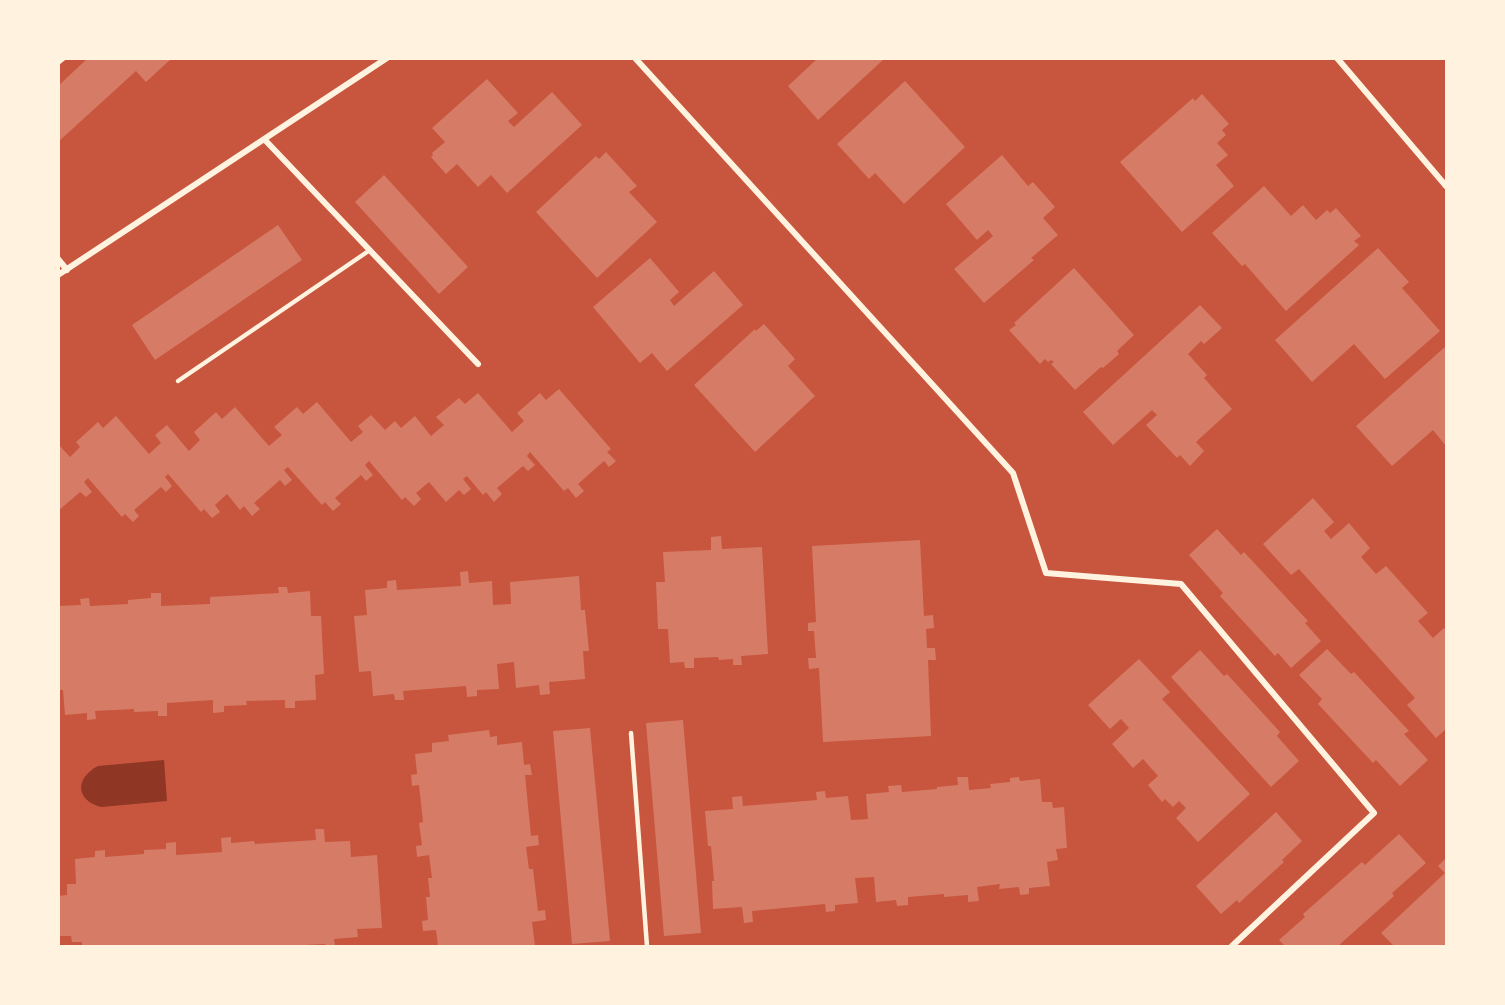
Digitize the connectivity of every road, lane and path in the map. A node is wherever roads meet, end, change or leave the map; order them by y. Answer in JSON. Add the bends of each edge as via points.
{"nodes":[{"id":1,"x":63,"y":58,"type":"edge"},
{"id":2,"x":387,"y":58,"type":"edge"},
{"id":3,"x":635,"y":58,"type":"edge"},
{"id":4,"x":1336,"y":58,"type":"edge"},
{"id":5,"x":58,"y":62,"type":"edge"},
{"id":6,"x":265,"y":140,"type":"junction"},
{"id":7,"x":1446,"y":186,"type":"edge"},
{"id":8,"x":370,"y":250,"type":"junction"},
{"id":9,"x":58,"y":259,"type":"edge"},
{"id":10,"x":67,"y":270,"type":"junction"},
{"id":11,"x":58,"y":275,"type":"edge"},
{"id":12,"x":478,"y":364,"type":"dead end"},
{"id":13,"x":178,"y":381,"type":"dead end"},
{"id":14,"x":631,"y":733,"type":"dead end"},
{"id":15,"x":647,"y":946,"type":"edge"},
{"id":16,"x":1233,"y":946,"type":"edge"}],
"edges":[{"from":1,"to":5,"type":"street"},
{"from":2,"to":6,"type":"street"},
{"from":3,"to":16,"type":"street","via":[[1013,473],[1046,573],[1181,584],[1374,813]]},
{"from":4,"to":7,"type":"street"},
{"from":6,"to":8,"type":"street"},
{"from":6,"to":10,"type":"street"},
{"from":8,"to":12,"type":"street"},
{"from":8,"to":13,"type":"lane"},
{"from":9,"to":10,"type":"street"},
{"from":10,"to":11,"type":"street"},
{"from":14,"to":15,"type":"lane"}]}
